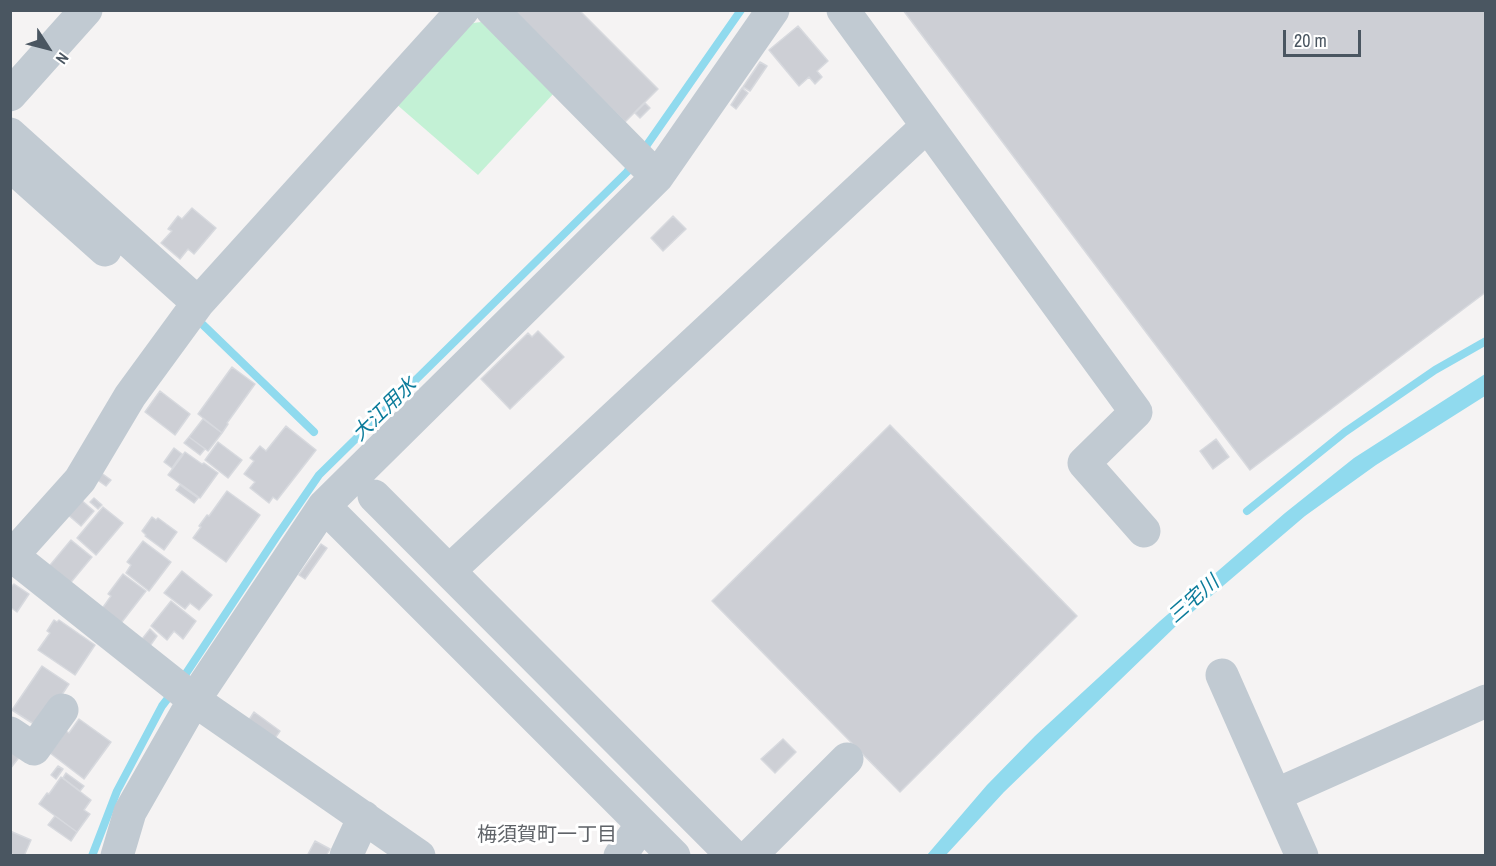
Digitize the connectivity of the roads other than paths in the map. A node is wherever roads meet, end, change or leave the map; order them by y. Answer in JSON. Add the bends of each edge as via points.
{"nodes":[{"id":1,"x":86,"y":10,"type":"edge"},
{"id":2,"x":463,"y":10,"type":"edge"},
{"id":3,"x":492,"y":10,"type":"edge"},
{"id":4,"x":773,"y":10,"type":"edge"},
{"id":5,"x":843,"y":10,"type":"edge"},
{"id":6,"x":10,"y":95,"type":"edge"},
{"id":7,"x":927,"y":126,"type":"junction"},
{"id":8,"x":10,"y":134,"type":"edge"},
{"id":9,"x":10,"y":165,"type":"edge"},
{"id":10,"x":645,"y":165,"type":"junction"},
{"id":11,"x":191,"y":312,"type":"junction"},
{"id":12,"x":374,"y":496,"type":"dead end"},
{"id":13,"x":324,"y":506,"type":"junction"},
{"id":14,"x":1144,"y":531,"type":"dead end"},
{"id":15,"x":11,"y":556,"type":"edge"},
{"id":16,"x":449,"y":571,"type":"junction"},
{"id":17,"x":1221,"y":675,"type":"dead end"},
{"id":18,"x":183,"y":691,"type":"junction"},
{"id":19,"x":1485,"y":701,"type":"edge"},
{"id":20,"x":62,"y":710,"type":"dead end"},
{"id":21,"x":10,"y":733,"type":"edge"},
{"id":22,"x":847,"y":759,"type":"dead end"},
{"id":23,"x":1275,"y":795,"type":"junction"},
{"id":24,"x":364,"y":818,"type":"junction"},
{"id":25,"x":642,"y":824,"type":"junction"},
{"id":26,"x":117,"y":855,"type":"edge"},
{"id":27,"x":346,"y":855,"type":"edge"},
{"id":28,"x":419,"y":855,"type":"edge"},
{"id":29,"x":620,"y":855,"type":"edge"},
{"id":30,"x":674,"y":855,"type":"edge"},
{"id":31,"x":733,"y":855,"type":"edge"},
{"id":32,"x":750,"y":855,"type":"edge"},
{"id":33,"x":1302,"y":855,"type":"edge"}],
"edges":[{"from":1,"to":6,"type":"street"},
{"from":2,"to":11,"type":"street"},
{"from":3,"to":10,"type":"street"},
{"from":4,"to":10,"type":"street"},
{"from":5,"to":7,"type":"street"},
{"from":7,"to":14,"type":"street","via":[[1136,412],[1084,463]]},
{"from":7,"to":16,"type":"street"},
{"from":8,"to":11,"type":"street"},
{"from":9,"to":11,"type":"street"},
{"from":10,"to":13,"type":"street"},
{"from":11,"to":15,"type":"street","via":[[130,396],[80,480]]},
{"from":12,"to":16,"type":"street"},
{"from":13,"to":18,"type":"street"},
{"from":13,"to":25,"type":"street"},
{"from":15,"to":18,"type":"street"},
{"from":16,"to":31,"type":"street"},
{"from":17,"to":23,"type":"street"},
{"from":18,"to":24,"type":"street"},
{"from":18,"to":26,"type":"street","via":[[130,812]]},
{"from":19,"to":23,"type":"street"},
{"from":20,"to":21,"type":"street","via":[[34,749]]},
{"from":22,"to":32,"type":"street"},
{"from":23,"to":33,"type":"street"},
{"from":24,"to":27,"type":"street"},
{"from":24,"to":28,"type":"street"},
{"from":25,"to":29,"type":"street"},
{"from":25,"to":30,"type":"street"}]}
